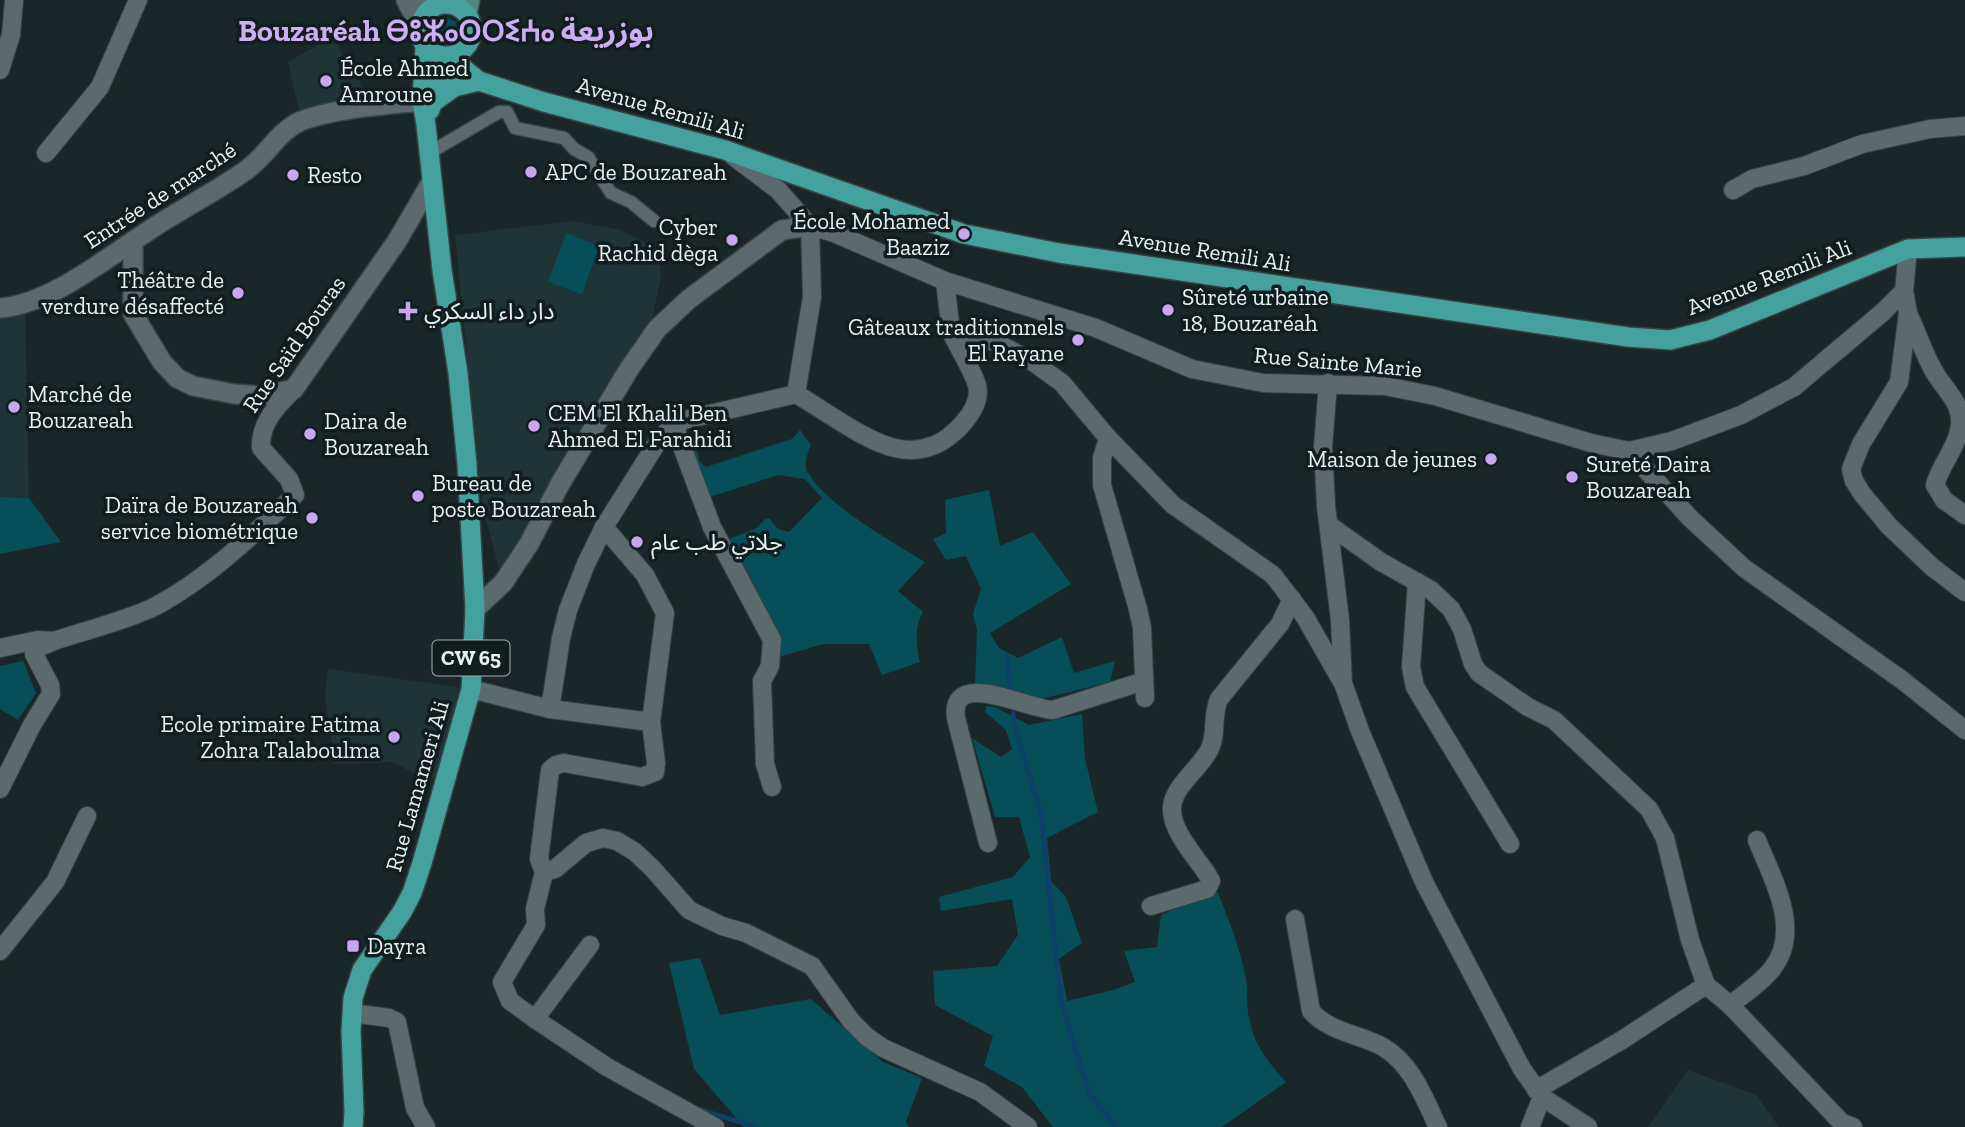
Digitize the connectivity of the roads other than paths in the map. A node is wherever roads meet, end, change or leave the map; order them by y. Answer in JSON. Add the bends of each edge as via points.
{"nodes":[{"id":1,"x":14,"y":0,"type":"edge"},
{"id":2,"x":138,"y":0,"type":"edge"},
{"id":3,"x":406,"y":0,"type":"edge"},
{"id":4,"x":412,"y":0,"type":"edge"},
{"id":5,"x":444,"y":4,"type":"edge"},
{"id":6,"x":468,"y":7,"type":"edge"},
{"id":7,"x":420,"y":27,"type":"junction"},
{"id":8,"x":470,"y":43,"type":"junction"},
{"id":9,"x":425,"y":47,"type":"junction"},
{"id":10,"x":450,"y":57,"type":"junction"},
{"id":11,"x":0,"y":70,"type":"edge"},
{"id":12,"x":479,"y":80,"type":"junction"},
{"id":13,"x":427,"y":102,"type":"junction"},
{"id":14,"x":1965,"y":126,"type":"edge"},
{"id":15,"x":724,"y":150,"type":"junction"},
{"id":16,"x":429,"y":152,"type":"junction"},
{"id":17,"x":46,"y":153,"type":"dead end"},
{"id":18,"x":432,"y":181,"type":"junction"},
{"id":19,"x":1733,"y":190,"type":"dead end"},
{"id":20,"x":654,"y":221,"type":"dead end"},
{"id":21,"x":810,"y":226,"type":"junction"},
{"id":22,"x":133,"y":241,"type":"junction"},
{"id":23,"x":1965,"y":247,"type":"edge"},
{"id":24,"x":1908,"y":249,"type":"junction"},
{"id":25,"x":945,"y":281,"type":"junction"},
{"id":26,"x":1904,"y":291,"type":"junction"},
{"id":27,"x":0,"y":308,"type":"edge"},
{"id":28,"x":1908,"y":313,"type":"junction"},
{"id":29,"x":951,"y":332,"type":"junction"},
{"id":30,"x":1328,"y":383,"type":"junction"},
{"id":31,"x":294,"y":389,"type":"junction"},
{"id":32,"x":796,"y":394,"type":"junction"},
{"id":33,"x":674,"y":425,"type":"junction"},
{"id":34,"x":1108,"y":438,"type":"junction"},
{"id":35,"x":1629,"y":450,"type":"junction"},
{"id":36,"x":1965,"y":515,"type":"edge"},
{"id":37,"x":1329,"y":525,"type":"junction"},
{"id":38,"x":604,"y":527,"type":"junction"},
{"id":39,"x":1417,"y":582,"type":"junction"},
{"id":40,"x":1965,"y":592,"type":"edge"},
{"id":41,"x":1292,"y":599,"type":"junction"},
{"id":42,"x":475,"y":610,"type":"junction"},
{"id":43,"x":54,"y":641,"type":"junction"},
{"id":44,"x":0,"y":648,"type":"edge"},
{"id":45,"x":1343,"y":683,"type":"junction"},
{"id":46,"x":471,"y":689,"type":"junction"},
{"id":47,"x":550,"y":709,"type":"junction"},
{"id":48,"x":650,"y":722,"type":"junction"},
{"id":49,"x":1965,"y":730,"type":"edge"},
{"id":50,"x":772,"y":787,"type":"dead end"},
{"id":51,"x":0,"y":789,"type":"edge"},
{"id":52,"x":87,"y":816,"type":"dead end"},
{"id":53,"x":1757,"y":839,"type":"dead end"},
{"id":54,"x":988,"y":843,"type":"dead end"},
{"id":55,"x":1510,"y":844,"type":"dead end"},
{"id":56,"x":544,"y":872,"type":"junction"},
{"id":57,"x":1151,"y":906,"type":"dead end"},
{"id":58,"x":1295,"y":919,"type":"dead end"},
{"id":59,"x":590,"y":945,"type":"dead end"},
{"id":60,"x":0,"y":951,"type":"edge"},
{"id":61,"x":1706,"y":985,"type":"junction"},
{"id":62,"x":1730,"y":1004,"type":"junction"},
{"id":63,"x":352,"y":1013,"type":"junction"},
{"id":64,"x":535,"y":1019,"type":"junction"},
{"id":65,"x":1539,"y":1094,"type":"junction"},
{"id":66,"x":1578,"y":1117,"type":"edge"},
{"id":67,"x":354,"y":1120,"type":"edge"},
{"id":68,"x":426,"y":1127,"type":"edge"},
{"id":69,"x":715,"y":1127,"type":"edge"},
{"id":70,"x":1028,"y":1127,"type":"edge"},
{"id":71,"x":1437,"y":1127,"type":"edge"},
{"id":72,"x":1530,"y":1127,"type":"edge"},
{"id":73,"x":1853,"y":1127,"type":"edge"}],
"edges":[{"from":1,"to":11,"type":"street","via":[[11,35]]},
{"from":2,"to":17,"type":"street","via":[[100,87]]},
{"from":3,"to":7,"type":"street"},
{"from":4,"to":5,"type":"street"},
{"from":5,"to":6,"type":"main road"},
{"from":5,"to":7,"type":"main road","via":[[421,20]]},
{"from":6,"to":8,"type":"main road","via":[[473,33]]},
{"from":7,"to":9,"type":"main road"},
{"from":8,"to":10,"type":"main road"},
{"from":8,"to":12,"type":"main road"},
{"from":9,"to":10,"type":"main road"},
{"from":9,"to":13,"type":"main road"},
{"from":10,"to":12,"type":"main road","name":"Avenue Remili Ali"},
{"from":10,"to":13,"type":"main road"},
{"from":12,"to":13,"type":"main road"},
{"from":12,"to":15,"type":"main road","name":"Avenue Remili Ali"},
{"from":13,"to":16,"type":"main road","name":"Rue Lamameri Ali","number":"CW 65"},
{"from":13,"to":22,"type":"street","name":"Entrée de marché","via":[[301,121],[247,170]]},
{"from":14,"to":19,"type":"street","via":[[1861,144],[1804,166],[1752,179]]},
{"from":15,"to":21,"type":"street","via":[[778,190]]},
{"from":15,"to":24,"type":"main road","name":"Avenue Remili Ali","via":[[978,236],[1059,253],[1628,337],[1671,340],[1710,330]]},
{"from":16,"to":18,"type":"main road","name":"Rue Lamameri Ali","number":"CW 65"},
{"from":16,"to":20,"type":"street","via":[[506,112],[515,128],[564,138],[588,157],[611,193]]},
{"from":18,"to":31,"type":"street","name":"Rue Saïd Bouras","via":[[397,241]]},
{"from":18,"to":42,"type":"main road","name":"Rue Lamameri Ali","number":"CW 65","via":[[466,451]]},
{"from":21,"to":25,"type":"street","name":"Rue Sainte Marie"},
{"from":21,"to":32,"type":"street","via":[[812,297]]},
{"from":21,"to":42,"type":"street","via":[[782,230],[689,299],[657,329],[503,583]]},
{"from":22,"to":27,"type":"street","name":"Entrée de marché","via":[[30,302]]},
{"from":22,"to":31,"type":"street","via":[[133,314],[177,378],[234,394],[261,396]]},
{"from":23,"to":24,"type":"main road","name":"Avenue Remili Ali"},
{"from":24,"to":26,"type":"street"},
{"from":25,"to":29,"type":"street"},
{"from":25,"to":30,"type":"street","name":"Rue Sainte Marie","via":[[1096,328],[1192,369],[1264,383]]},
{"from":26,"to":28,"type":"street"},
{"from":26,"to":35,"type":"street","name":"Rue Sainte Marie","via":[[1794,387],[1741,415],[1672,441]]},
{"from":28,"to":36,"type":"street","via":[[1935,373],[1957,401],[1958,434],[1935,485],[1944,500]]},
{"from":28,"to":40,"type":"street","via":[[1899,382],[1851,469],[1863,495],[1889,526]]},
{"from":29,"to":32,"type":"street","via":[[977,386],[978,399],[959,428],[933,446],[914,450],[881,444]]},
{"from":29,"to":34,"type":"street","via":[[995,342],[1033,362],[1062,383]]},
{"from":30,"to":35,"type":"street","name":"Rue Sainte Marie","via":[[1385,386],[1435,396]]},
{"from":30,"to":37,"type":"street","via":[[1322,447]]},
{"from":31,"to":43,"type":"street","name":"Rue Saïd Bouras","via":[[268,417],[260,435],[261,448],[289,479],[295,495],[227,556],[155,606]]},
{"from":32,"to":33,"type":"street"},
{"from":33,"to":38,"type":"street","via":[[657,443]]},
{"from":33,"to":50,"type":"street","via":[[712,527],[772,640],[770,666],[762,681],[765,764]]},
{"from":34,"to":41,"type":"street","via":[[1173,505],[1273,575]]},
{"from":34,"to":54,"type":"street","via":[[1102,485],[1142,628],[1145,690],[1053,710],[982,694],[960,698],[955,710],[958,727]]},
{"from":35,"to":49,"type":"street","via":[[1690,518],[1744,568]]},
{"from":37,"to":39,"type":"street"},
{"from":37,"to":45,"type":"street"},
{"from":38,"to":47,"type":"street","via":[[568,610]]},
{"from":38,"to":48,"type":"street","via":[[645,576],[665,613]]},
{"from":39,"to":55,"type":"street","via":[[1410,667],[1415,687]]},
{"from":39,"to":61,"type":"street","via":[[1451,609],[1479,673],[1554,720],[1649,809],[1665,838]]},
{"from":41,"to":45,"type":"street"},
{"from":41,"to":57,"type":"street","via":[[1280,624],[1219,699],[1209,751],[1175,796],[1175,825],[1207,874],[1207,889]]},
{"from":42,"to":46,"type":"main road","name":"Rue Lamameri Ali","number":"CW 65"},
{"from":43,"to":44,"type":"street","name":"Rue Saïd Bouras"},
{"from":43,"to":51,"type":"street","via":[[35,649],[34,654],[51,694]]},
{"from":45,"to":65,"type":"street","via":[[1424,882]]},
{"from":46,"to":47,"type":"street"},
{"from":46,"to":63,"type":"main road","name":"Rue Lamameri Ali","number":"CW 65","via":[[415,883],[402,912],[362,970]]},
{"from":47,"to":48,"type":"street"},
{"from":48,"to":56,"type":"street","via":[[656,763],[649,776],[564,763],[550,770],[539,859]]},
{"from":52,"to":60,"type":"street","via":[[55,882]]},
{"from":53,"to":62,"type":"street","via":[[1786,923],[1782,948],[1773,968]]},
{"from":56,"to":64,"type":"street","via":[[536,925],[502,982],[510,1001]]},
{"from":56,"to":70,"type":"street","via":[[555,869],[586,843],[603,838],[617,841],[653,869],[689,910],[812,966],[867,1037],[980,1092]]},
{"from":58,"to":71,"type":"street","via":[[1311,1012],[1320,1022],[1399,1058]]},
{"from":59,"to":64,"type":"street"},
{"from":61,"to":62,"type":"street"},
{"from":61,"to":65,"type":"street"},
{"from":62,"to":73,"type":"street","via":[[1842,1123]]},
{"from":63,"to":67,"type":"main road","name":"Rue Lamameri Ali","number":"CW 65"},
{"from":63,"to":68,"type":"street","via":[[397,1022],[415,1108]]},
{"from":64,"to":69,"type":"street","via":[[607,1067]]},
{"from":65,"to":66,"type":"street"},
{"from":65,"to":72,"type":"street"}]}
